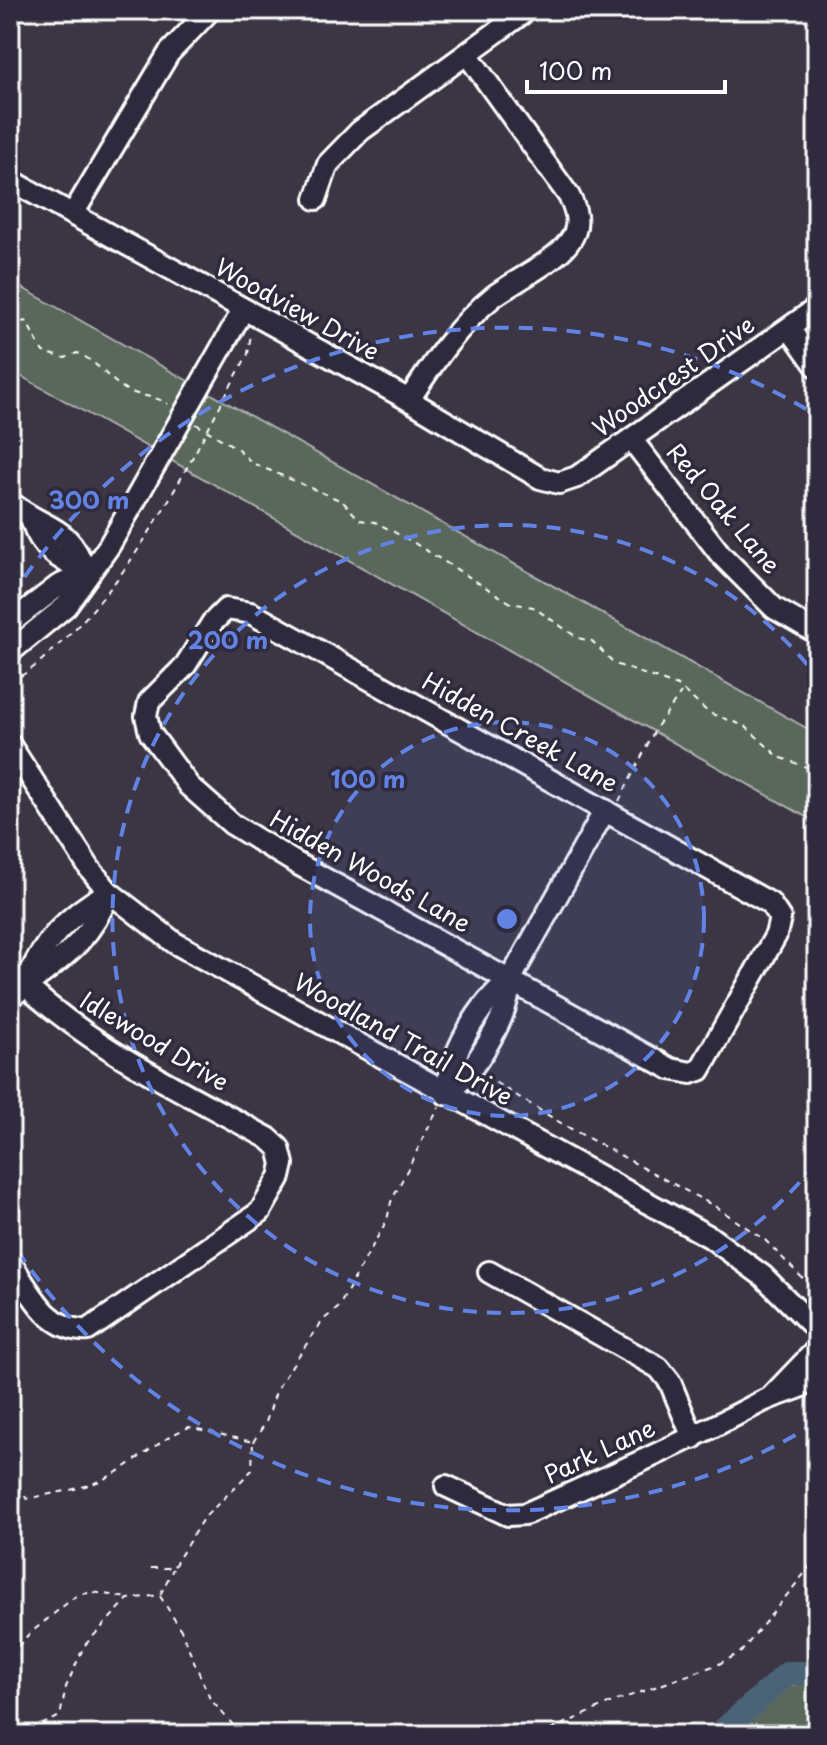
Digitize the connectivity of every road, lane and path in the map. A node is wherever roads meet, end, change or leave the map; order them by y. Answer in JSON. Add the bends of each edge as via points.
{"nodes":[{"id":1,"x":210,"y":10,"type":"edge"},
{"id":2,"x":527,"y":10,"type":"edge"},
{"id":3,"x":467,"y":54,"type":"junction"},
{"id":4,"x":10,"y":180,"type":"edge"},
{"id":5,"x":316,"y":199,"type":"dead end"},
{"id":6,"x":73,"y":214,"type":"junction"},
{"id":7,"x":817,"y":308,"type":"edge"},
{"id":8,"x":243,"y":310,"type":"junction"},
{"id":9,"x":10,"y":324,"type":"edge"},
{"id":10,"x":789,"y":328,"type":"junction"},
{"id":11,"x":817,"y":367,"type":"edge"},
{"id":12,"x":409,"y":400,"type":"junction"},
{"id":13,"x":182,"y":416,"type":"junction"},
{"id":14,"x":205,"y":431,"type":"junction"},
{"id":15,"x":632,"y":440,"type":"junction"},
{"id":16,"x":559,"y":483,"type":"joint"},
{"id":17,"x":10,"y":502,"type":"edge"},
{"id":18,"x":86,"y":573,"type":"junction"},
{"id":19,"x":10,"y":623,"type":"edge"},
{"id":20,"x":817,"y":633,"type":"edge"},
{"id":21,"x":10,"y":652,"type":"edge"},
{"id":22,"x":10,"y":681,"type":"edge"},
{"id":23,"x":682,"y":692,"type":"junction"},
{"id":24,"x":146,"y":716,"type":"joint"},
{"id":25,"x":10,"y":745,"type":"edge"},
{"id":26,"x":817,"y":771,"type":"edge"},
{"id":27,"x":609,"y":812,"type":"junction"},
{"id":28,"x":109,"y":892,"type":"junction"},
{"id":29,"x":10,"y":971,"type":"edge"},
{"id":30,"x":510,"y":980,"type":"junction"},
{"id":31,"x":18,"y":992,"type":"edge"},
{"id":32,"x":691,"y":1073,"type":"joint"},
{"id":33,"x":478,"y":1082,"type":"dead end"},
{"id":34,"x":447,"y":1103,"type":"junction"},
{"id":35,"x":10,"y":1262,"type":"edge"},
{"id":36,"x":489,"y":1272,"type":"dead end"},
{"id":37,"x":817,"y":1293,"type":"edge"},
{"id":38,"x":817,"y":1330,"type":"edge"},
{"id":39,"x":817,"y":1349,"type":"edge"},
{"id":40,"x":817,"y":1377,"type":"edge"},
{"id":41,"x":771,"y":1397,"type":"junction"},
{"id":42,"x":693,"y":1438,"type":"junction"},
{"id":43,"x":253,"y":1442,"type":"junction"},
{"id":44,"x":10,"y":1477,"type":"edge"},
{"id":45,"x":446,"y":1486,"type":"dead end"},
{"id":46,"x":817,"y":1558,"type":"edge"},
{"id":47,"x":150,"y":1568,"type":"dead end"},
{"id":48,"x":173,"y":1568,"type":"junction"},
{"id":49,"x":160,"y":1595,"type":"junction"},
{"id":50,"x":128,"y":1599,"type":"junction"},
{"id":51,"x":10,"y":1706,"type":"edge"},
{"id":52,"x":20,"y":1735,"type":"edge"},
{"id":53,"x":242,"y":1735,"type":"edge"},
{"id":54,"x":540,"y":1735,"type":"edge"}],
"edges":[{"from":1,"to":6,"type":"street","via":[[169,53]]},
{"from":2,"to":3,"type":"street"},
{"from":3,"to":5,"type":"street","via":[[360,131],[328,164]]},
{"from":3,"to":12,"type":"street","via":[[569,196],[577,212],[576,228],[569,243],[463,325]]},
{"from":4,"to":6,"type":"street","name":"Woodview Drive"},
{"from":6,"to":8,"type":"street","name":"Woodview Drive"},
{"from":7,"to":10,"type":"street","name":"Woodcrest Drive"},
{"from":8,"to":12,"type":"street","name":"Woodview Drive"},
{"from":8,"to":13,"type":"street"},
{"from":8,"to":14,"type":"path","via":[[251,333],[248,354]]},
{"from":9,"to":13,"type":"path","via":[[26,321],[43,352],[86,357],[129,392],[165,401]]},
{"from":10,"to":11,"type":"street"},
{"from":10,"to":15,"type":"street","name":"Woodcrest Drive"},
{"from":12,"to":16,"type":"street","name":"Woodview Drive","via":[[540,478]]},
{"from":13,"to":14,"type":"path"},
{"from":13,"to":18,"type":"street","via":[[126,519]]},
{"from":14,"to":22,"type":"path","via":[[114,586],[39,663]]},
{"from":14,"to":23,"type":"path","via":[[252,463],[342,501],[360,520],[411,541],[511,603],[533,607],[578,638],[592,641],[615,664]]},
{"from":15,"to":16,"type":"street","name":"Woodcrest Drive"},
{"from":15,"to":20,"type":"street","name":"Red Oak Lane","via":[[721,555],[774,608]]},
{"from":17,"to":18,"type":"street","via":[[32,521],[37,536],[57,558]]},
{"from":18,"to":19,"type":"street","via":[[58,586]]},
{"from":18,"to":21,"type":"street","via":[[66,606]]},
{"from":23,"to":26,"type":"path","via":[[724,721],[745,726],[779,757]]},
{"from":23,"to":27,"type":"path"},
{"from":24,"to":27,"type":"street","name":"Hidden Creek Lane","via":[[149,702],[185,666],[226,609],[251,613]]},
{"from":24,"to":30,"type":"street","name":"Hidden Woods Lane","via":[[150,733],[189,786],[232,824]]},
{"from":25,"to":28,"type":"street","name":"Woodland Trail Drive","via":[[34,788]]},
{"from":27,"to":30,"type":"street"},
{"from":27,"to":32,"type":"street","name":"Hidden Creek Lane","via":[[770,903],[780,918],[776,935],[708,1059]]},
{"from":28,"to":31,"type":"street","via":[[83,907],[37,955]]},
{"from":28,"to":34,"type":"street","name":"Woodland Trail Drive","via":[[175,943]]},
{"from":29,"to":31,"type":"street","name":"Idlewood Drive"},
{"from":30,"to":32,"type":"street","name":"Hidden Woods Lane","via":[[671,1069]]},
{"from":30,"to":34,"type":"street","via":[[491,994],[448,1070]]},
{"from":31,"to":35,"type":"street","name":"Idlewood Drive","via":[[103,1048],[268,1138],[279,1148],[283,1164],[260,1212],[88,1330],[70,1331],[56,1323]]},
{"from":33,"to":37,"type":"path","via":[[493,1081],[716,1207],[765,1240]]},
{"from":34,"to":38,"type":"street","name":"Woodland Trail Drive","via":[[735,1252]]},
{"from":34,"to":43,"type":"path","via":[[439,1107],[387,1220],[338,1308],[323,1320],[277,1389]]},
{"from":36,"to":42,"type":"street","via":[[659,1368]]},
{"from":39,"to":41,"type":"street","name":"Park Lane"},
{"from":40,"to":41,"type":"street","name":"Park Lane"},
{"from":41,"to":42,"type":"street","name":"Park Lane"},
{"from":42,"to":45,"type":"street","name":"Park Lane","via":[[525,1514],[508,1515]]},
{"from":43,"to":44,"type":"path","via":[[189,1427],[99,1481],[27,1499]]},
{"from":43,"to":48,"type":"path","via":[[252,1470],[202,1520]]},
{"from":46,"to":54,"type":"path","via":[[741,1652]]},
{"from":47,"to":48,"type":"path"},
{"from":48,"to":49,"type":"path"},
{"from":49,"to":50,"type":"path"},
{"from":49,"to":53,"type":"path","via":[[210,1699]]},
{"from":50,"to":51,"type":"path","via":[[93,1592],[77,1595],[29,1634],[18,1646]]},
{"from":50,"to":52,"type":"path","via":[[84,1646],[60,1716]]}]}
